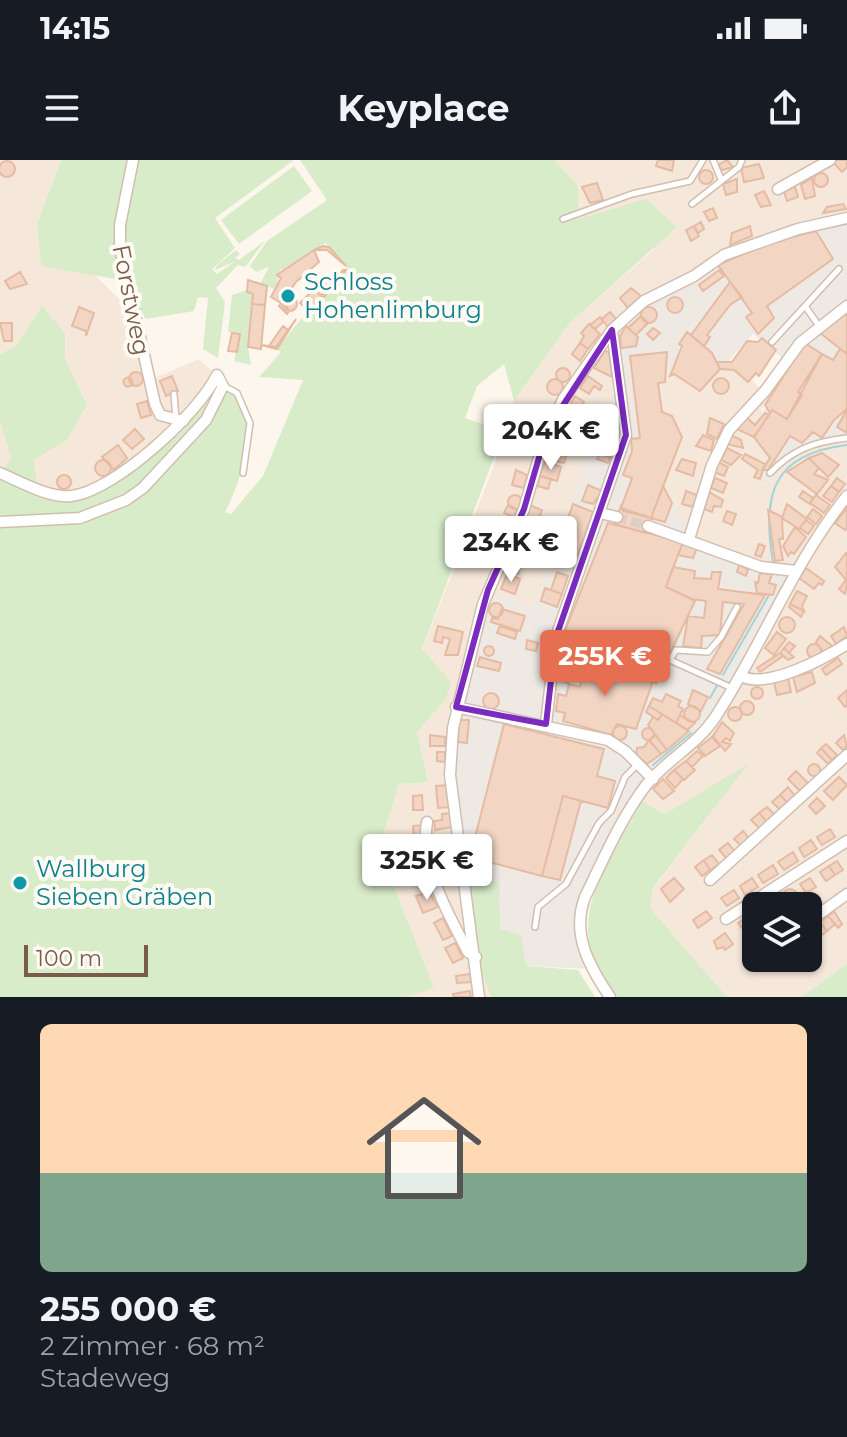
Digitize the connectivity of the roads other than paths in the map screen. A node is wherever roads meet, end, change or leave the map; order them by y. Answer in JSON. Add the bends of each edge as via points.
{"nodes":[{"id":1,"x":133,"y":160,"type":"edge"},
{"id":2,"x":703,"y":160,"type":"edge"},
{"id":3,"x":713,"y":160,"type":"edge"},
{"id":4,"x":742,"y":160,"type":"edge"},
{"id":5,"x":830,"y":160,"type":"edge"},
{"id":6,"x":721,"y":179,"type":"junction"},
{"id":7,"x":778,"y":189,"type":"dead end"},
{"id":8,"x":692,"y":204,"type":"dead end"},
{"id":9,"x":847,"y":218,"type":"edge"},
{"id":10,"x":563,"y":219,"type":"dead end"},
{"id":11,"x":839,"y":269,"type":"dead end"},
{"id":12,"x":805,"y":306,"type":"junction"},
{"id":13,"x":847,"y":306,"type":"edge"},
{"id":14,"x":819,"y":326,"type":"junction"},
{"id":15,"x":612,"y":330,"type":"junction"},
{"id":16,"x":772,"y":342,"type":"dead end"},
{"id":17,"x":223,"y":386,"type":"junction"},
{"id":18,"x":174,"y":394,"type":"dead end"},
{"id":19,"x":179,"y":421,"type":"junction"},
{"id":20,"x":847,"y":438,"type":"edge"},
{"id":21,"x":0,"y":473,"type":"edge"},
{"id":22,"x":243,"y":473,"type":"dead end"},
{"id":23,"x":770,"y":473,"type":"dead end"},
{"id":24,"x":847,"y":496,"type":"edge"},
{"id":25,"x":600,"y":513,"type":"junction"},
{"id":26,"x":617,"y":517,"type":"tunnel mouth"},
{"id":27,"x":0,"y":522,"type":"edge"},
{"id":28,"x":648,"y":526,"type":"tunnel mouth"},
{"id":29,"x":689,"y":539,"type":"junction"},
{"id":30,"x":796,"y":571,"type":"junction"},
{"id":31,"x":737,"y":607,"type":"dead end"},
{"id":32,"x":847,"y":644,"type":"edge"},
{"id":33,"x":741,"y":676,"type":"junction"},
{"id":34,"x":734,"y":689,"type":"junction"},
{"id":35,"x":456,"y":707,"type":"junction"},
{"id":36,"x":546,"y":724,"type":"junction"},
{"id":37,"x":847,"y":755,"type":"edge"},
{"id":38,"x":638,"y":764,"type":"junction"},
{"id":39,"x":653,"y":779,"type":"junction"},
{"id":40,"x":427,"y":822,"type":"dead end"},
{"id":41,"x":847,"y":841,"type":"edge"},
{"id":42,"x":710,"y":880,"type":"dead end"},
{"id":43,"x":847,"y":894,"type":"edge"},
{"id":44,"x":822,"y":912,"type":"edge"},
{"id":45,"x":726,"y":919,"type":"dead end"},
{"id":46,"x":535,"y":927,"type":"dead end"},
{"id":47,"x":476,"y":957,"type":"junction"},
{"id":48,"x":479,"y":997,"type":"edge"},
{"id":49,"x":610,"y":997,"type":"edge"}],
"edges":[{"from":1,"to":19,"type":"street","name":"Forstweg","via":[[120,248],[151,392],[160,415]]},
{"from":2,"to":10,"type":"lane","via":[[690,181],[632,194]]},
{"from":3,"to":6,"type":"lane"},
{"from":4,"to":6,"type":"lane"},
{"from":5,"to":7,"type":"street"},
{"from":6,"to":8,"type":"lane"},
{"from":9,"to":15,"type":"street","via":[[724,255],[644,301]]},
{"from":11,"to":12,"type":"lane"},
{"from":12,"to":14,"type":"lane"},
{"from":12,"to":16,"type":"lane"},
{"from":13,"to":14,"type":"street"},
{"from":14,"to":29,"type":"street","via":[[729,430]]},
{"from":15,"to":25,"type":"street","via":[[626,435]]},
{"from":15,"to":35,"type":"street","via":[[547,430],[524,509],[483,604]]},
{"from":17,"to":19,"type":"street","via":[[217,375],[207,395]]},
{"from":17,"to":22,"type":"lane","via":[[237,393],[250,423]]},
{"from":17,"to":27,"type":"street","via":[[206,420],[126,500],[80,518]]},
{"from":18,"to":19,"type":"lane"},
{"from":19,"to":21,"type":"street","via":[[89,492],[54,495]]},
{"from":20,"to":23,"type":"lane","via":[[806,446]]},
{"from":24,"to":30,"type":"street"},
{"from":25,"to":26,"type":"street"},
{"from":25,"to":36,"type":"street","via":[[556,637]]},
{"from":28,"to":29,"type":"street"},
{"from":29,"to":30,"type":"street","via":[[761,567]]},
{"from":30,"to":33,"type":"street"},
{"from":31,"to":34,"type":"lane","via":[[708,652],[676,650],[670,660]]},
{"from":32,"to":33,"type":"street","via":[[804,668]]},
{"from":33,"to":34,"type":"street"},
{"from":34,"to":39,"type":"street","via":[[700,737]]},
{"from":35,"to":36,"type":"street"},
{"from":35,"to":47,"type":"street","via":[[450,775]]},
{"from":36,"to":38,"type":"street","via":[[608,740]]},
{"from":37,"to":42,"type":"street"},
{"from":38,"to":39,"type":"street"},
{"from":38,"to":46,"type":"lane","via":[[625,777],[611,811],[566,884],[538,907]]},
{"from":39,"to":49,"type":"street","via":[[581,906],[582,946]]},
{"from":40,"to":47,"type":"street","via":[[425,848],[435,880],[468,952]]},
{"from":41,"to":45,"type":"street"},
{"from":43,"to":44,"type":"street"},
{"from":47,"to":48,"type":"street"}]}
